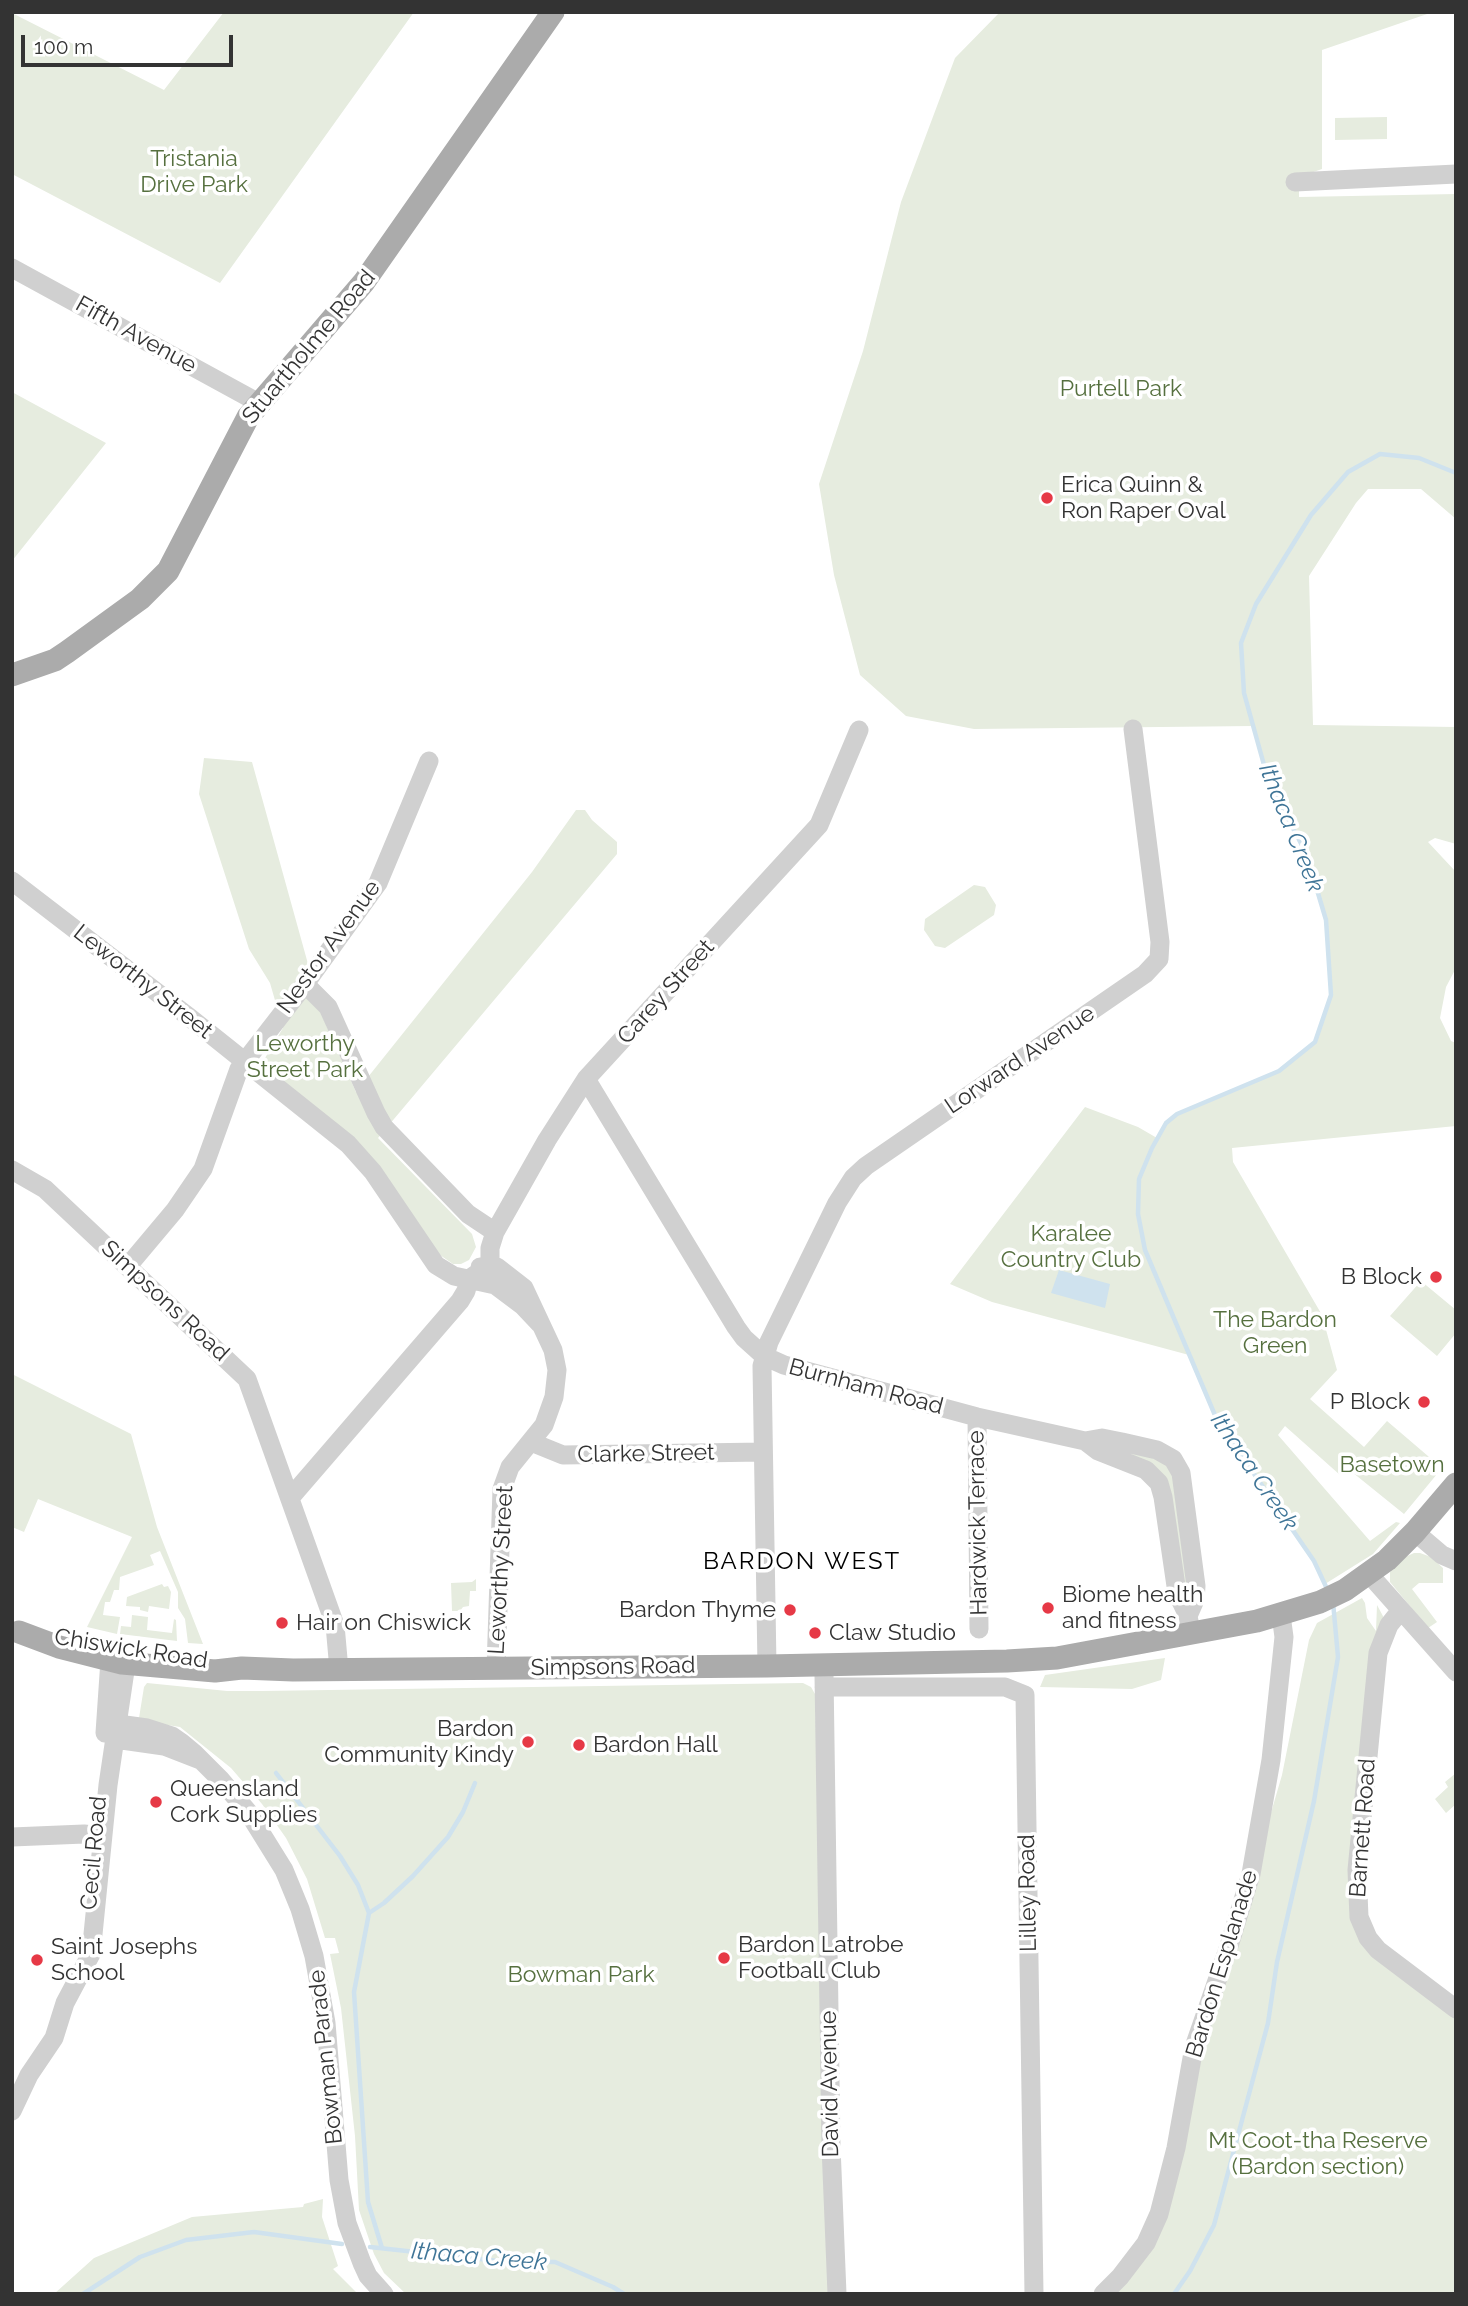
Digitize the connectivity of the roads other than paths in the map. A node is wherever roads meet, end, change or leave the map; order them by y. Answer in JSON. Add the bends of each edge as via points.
{"nodes":[{"id":1,"x":553,"y":12,"type":"edge"},
{"id":2,"x":1456,"y":174,"type":"edge"},
{"id":3,"x":1295,"y":182,"type":"dead end"},
{"id":4,"x":12,"y":268,"type":"edge"},
{"id":5,"x":259,"y":403,"type":"junction"},
{"id":6,"x":12,"y":675,"type":"edge"},
{"id":7,"x":1133,"y":729,"type":"dead end"},
{"id":8,"x":859,"y":730,"type":"dead end"},
{"id":9,"x":429,"y":761,"type":"dead end"},
{"id":10,"x":12,"y":881,"type":"edge"},
{"id":11,"x":305,"y":984,"type":"junction"},
{"id":12,"x":244,"y":1061,"type":"junction"},
{"id":13,"x":586,"y":1079,"type":"junction"},
{"id":14,"x":12,"y":1170,"type":"edge"},
{"id":15,"x":495,"y":1232,"type":"junction"},
{"id":16,"x":490,"y":1265,"type":"junction"},
{"id":17,"x":128,"y":1266,"type":"junction"},
{"id":18,"x":441,"y":1268,"type":"junction"},
{"id":19,"x":469,"y":1279,"type":"junction"},
{"id":20,"x":540,"y":1324,"type":"junction"},
{"id":21,"x":764,"y":1356,"type":"junction"},
{"id":22,"x":976,"y":1417,"type":"junction"},
{"id":23,"x":531,"y":1442,"type":"junction"},
{"id":24,"x":763,"y":1452,"type":"junction"},
{"id":25,"x":1456,"y":1484,"type":"edge"},
{"id":26,"x":290,"y":1497,"type":"junction"},
{"id":27,"x":1415,"y":1532,"type":"junction"},
{"id":28,"x":1456,"y":1561,"type":"edge"},
{"id":29,"x":1369,"y":1574,"type":"junction"},
{"id":30,"x":1401,"y":1610,"type":"junction"},
{"id":31,"x":1282,"y":1615,"type":"junction"},
{"id":32,"x":1190,"y":1625,"type":"junction"},
{"id":33,"x":979,"y":1629,"type":"dead end"},
{"id":34,"x":16,"y":1631,"type":"edge"},
{"id":35,"x":119,"y":1659,"type":"junction"},
{"id":36,"x":767,"y":1665,"type":"junction"},
{"id":37,"x":496,"y":1668,"type":"junction"},
{"id":38,"x":339,"y":1670,"type":"junction"},
{"id":39,"x":1456,"y":1672,"type":"edge"},
{"id":40,"x":824,"y":1675,"type":"junction"},
{"id":41,"x":113,"y":1730,"type":"junction"},
{"id":42,"x":98,"y":1835,"type":"junction"},
{"id":43,"x":12,"y":1837,"type":"edge"},
{"id":44,"x":1456,"y":2009,"type":"edge"},
{"id":45,"x":12,"y":2111,"type":"edge"},
{"id":46,"x":384,"y":2294,"type":"edge"},
{"id":47,"x":837,"y":2294,"type":"edge"},
{"id":48,"x":1034,"y":2294,"type":"edge"},
{"id":49,"x":1103,"y":2294,"type":"edge"}],
"edges":[{"from":1,"to":5,"type":"main road","name":"Stuartholme Road","via":[[364,282]]},
{"from":2,"to":3,"type":"street"},
{"from":4,"to":5,"type":"street","name":"Fifth Avenue"},
{"from":5,"to":6,"type":"main road","name":"Stuartholme Road","via":[[237,435],[176,559],[160,581],[67,652]]},
{"from":7,"to":21,"type":"street","name":"Lorward Avenue","via":[[1160,942],[1158,959],[1145,974],[853,1178]]},
{"from":8,"to":13,"type":"street","name":"Carey Street","via":[[819,825]]},
{"from":9,"to":11,"type":"street","name":"Nestor Avenue","via":[[378,883]]},
{"from":10,"to":12,"type":"street","name":"Leworthy Street"},
{"from":11,"to":12,"type":"street","name":"Nestor Avenue"},
{"from":11,"to":15,"type":"street","via":[[328,1007],[384,1127],[468,1214]]},
{"from":12,"to":17,"type":"street","name":"Nestor Avenue","via":[[203,1169],[176,1210]]},
{"from":12,"to":18,"type":"street","name":"Leworthy Street","via":[[358,1154]]},
{"from":13,"to":15,"type":"street","name":"Carey Street"},
{"from":13,"to":21,"type":"street","name":"Burnham Road","via":[[736,1327]]},
{"from":14,"to":17,"type":"street","name":"Simpsons Road","via":[[46,1189]]},
{"from":15,"to":16,"type":"street","name":"Carey Street"},
{"from":16,"to":18,"type":"street","via":[[457,1272]]},
{"from":16,"to":19,"type":"street"},
{"from":16,"to":20,"type":"street","name":"Leworthy Street","via":[[524,1288]]},
{"from":17,"to":26,"type":"street","name":"Simpsons Road","via":[[247,1379]]},
{"from":18,"to":19,"type":"street","name":"Leworthy Street"},
{"from":19,"to":20,"type":"street","name":"Leworthy Street","via":[[502,1289]]},
{"from":19,"to":26,"type":"street","via":[[460,1301]]},
{"from":20,"to":23,"type":"street","name":"Leworthy Street","via":[[553,1349],[556,1383],[546,1422]]},
{"from":21,"to":22,"type":"street","name":"Burnham Road"},
{"from":21,"to":24,"type":"street"},
{"from":22,"to":32,"type":"street","name":"Burnham Road","via":[[1085,1441],[1146,1470],[1159,1483],[1163,1497],[1178,1596]]},
{"from":22,"to":33,"type":"street","name":"Hardwick Terrace"},
{"from":23,"to":24,"type":"street","name":"Clarke Street","via":[[563,1455]]},
{"from":23,"to":37,"type":"street","name":"Leworthy Street","via":[[510,1467],[502,1489]]},
{"from":24,"to":36,"type":"street"},
{"from":25,"to":27,"type":"main road","name":"Simpsons Road"},
{"from":26,"to":38,"type":"street","name":"Simpsons Road","via":[[335,1625]]},
{"from":27,"to":28,"type":"street"},
{"from":27,"to":29,"type":"main road","name":"Simpsons Road"},
{"from":29,"to":30,"type":"street"},
{"from":29,"to":31,"type":"main road","name":"Simpsons Road","via":[[1321,1602]]},
{"from":30,"to":39,"type":"street"},
{"from":30,"to":44,"type":"street","name":"Barnett Road","via":[[1389,1625],[1378,1653],[1357,1870],[1359,1917],[1367,1938],[1378,1950]]},
{"from":31,"to":32,"type":"main road","name":"Simpsons Road"},
{"from":31,"to":49,"type":"street","name":"Bardon Esplanade","via":[[1284,1637],[1271,1760],[1251,1874],[1195,2047],[1159,2214],[1146,2244]]},
{"from":32,"to":40,"type":"main road","name":"Simpsons Road","via":[[1100,1651]]},
{"from":34,"to":35,"type":"main road","name":"Chiswick Road","via":[[59,1647]]},
{"from":35,"to":38,"type":"main road","name":"Chiswick Road","via":[[215,1671]]},
{"from":35,"to":41,"type":"street","name":"Cecil Road"},
{"from":36,"to":37,"type":"main road","name":"Simpsons Road"},
{"from":36,"to":40,"type":"main road","name":"Simpsons Road"},
{"from":37,"to":38,"type":"main road","name":"Simpsons Road"},
{"from":40,"to":47,"type":"street","name":"David Avenue"},
{"from":40,"to":48,"type":"street","name":"Lilley Road","via":[[1005,1687],[1025,1695]]},
{"from":41,"to":42,"type":"street","name":"Cecil Road"},
{"from":41,"to":46,"type":"street","name":"Bowman Parade","via":[[147,1728],[172,1736],[220,1779],[248,1812],[284,1870],[314,1956],[326,2023],[345,2213],[356,2252]]},
{"from":42,"to":43,"type":"street"},
{"from":42,"to":45,"type":"street","name":"Cecil Road","via":[[99,1886],[90,1957],[65,2003],[54,2038]]}]}
